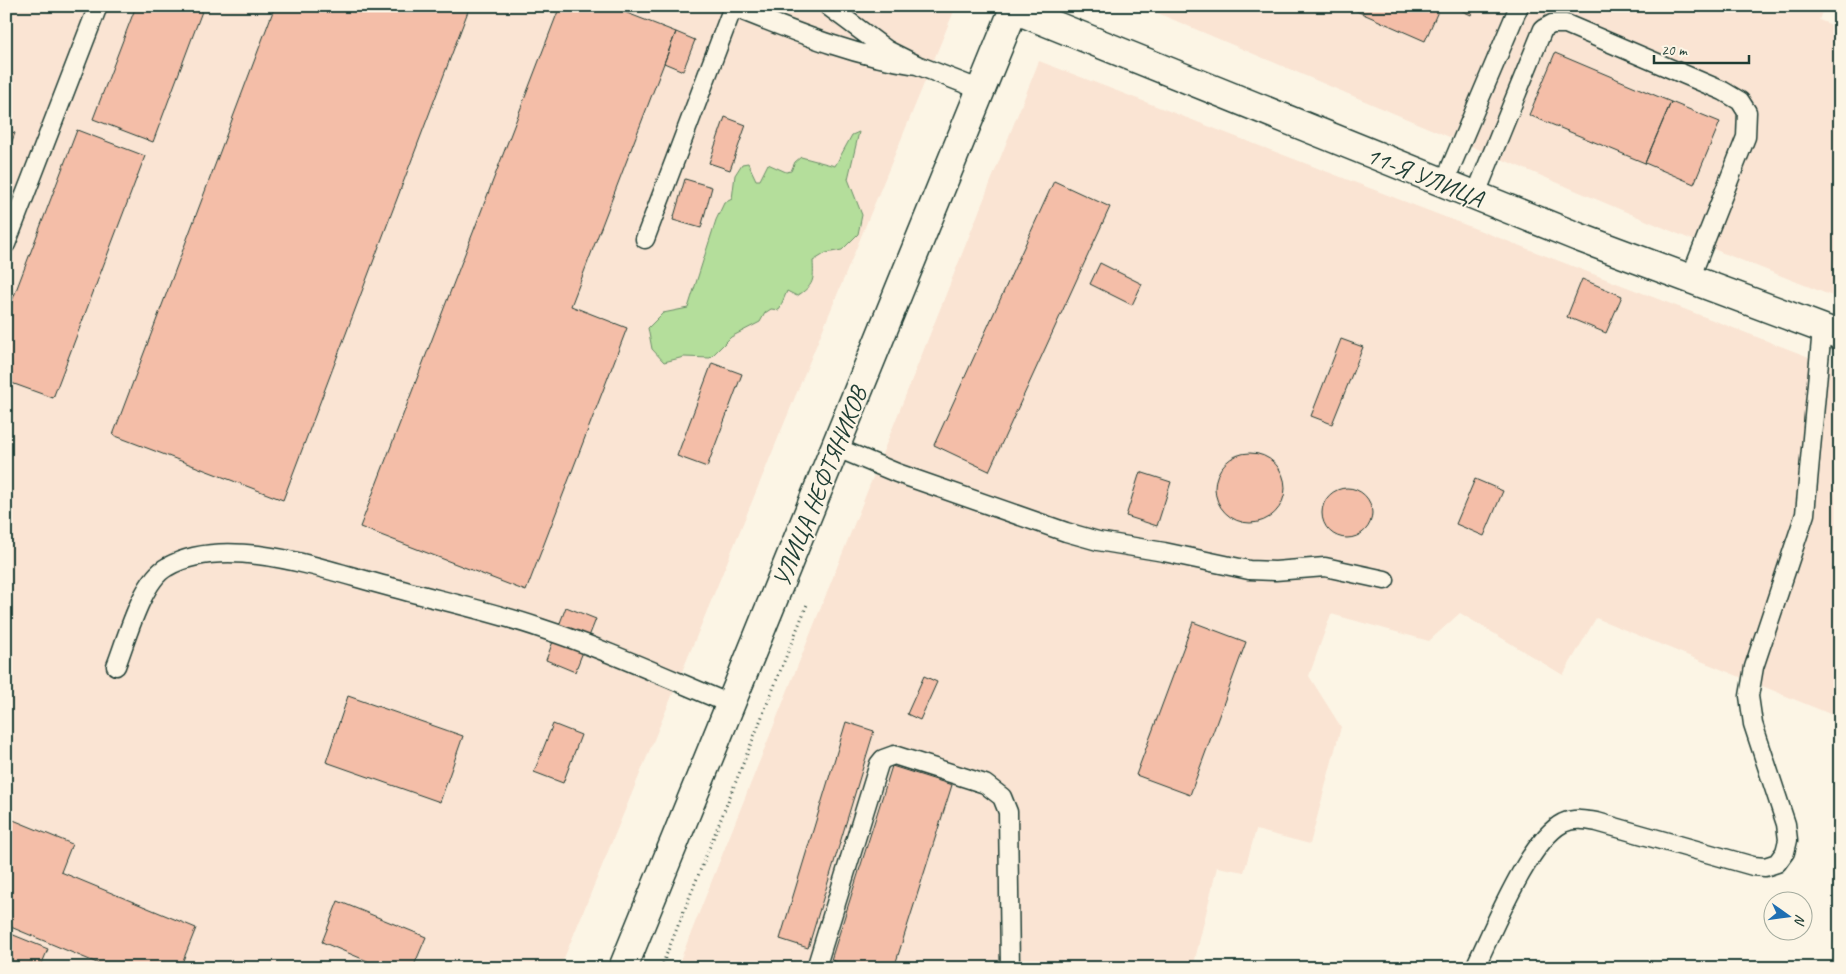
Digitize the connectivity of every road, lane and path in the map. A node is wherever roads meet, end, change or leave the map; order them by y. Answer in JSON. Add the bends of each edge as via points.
{"nodes":[{"id":1,"x":98,"y":6,"type":"edge"},
{"id":2,"x":828,"y":6,"type":"edge"},
{"id":3,"x":1519,"y":6,"type":"edge"},
{"id":4,"x":732,"y":7,"type":"edge"},
{"id":5,"x":1014,"y":8,"type":"edge"},
{"id":6,"x":917,"y":65,"type":"junction"},
{"id":7,"x":981,"y":90,"type":"junction"},
{"id":8,"x":1444,"y":183,"type":"junction"},
{"id":9,"x":1476,"y":196,"type":"junction"},
{"id":10,"x":645,"y":239,"type":"dead end"},
{"id":11,"x":6,"y":244,"type":"edge"},
{"id":12,"x":1690,"y":279,"type":"junction"},
{"id":13,"x":1831,"y":332,"type":"edge"},
{"id":14,"x":835,"y":446,"type":"junction"},
{"id":15,"x":1385,"y":580,"type":"dead end"},
{"id":16,"x":116,"y":666,"type":"dead end"},
{"id":17,"x":730,"y":704,"type":"junction"},
{"id":18,"x":1476,"y":966,"type":"dead end"},
{"id":19,"x":622,"y":968,"type":"edge"},
{"id":20,"x":816,"y":968,"type":"edge"},
{"id":21,"x":1010,"y":968,"type":"edge"}],
"edges":[{"from":1,"to":11,"type":"lane"},
{"from":2,"to":6,"type":"lane","via":[[887,50]]},
{"from":3,"to":8,"type":"lane"},
{"from":4,"to":6,"type":"lane","via":[[814,39],[881,60]]},
{"from":4,"to":10,"type":"lane"},
{"from":5,"to":7,"type":"street","name":"УЛИЦА НЕФТЯНИКОВ"},
{"from":5,"to":8,"type":"street","name":"11-Я УЛИЦА"},
{"from":6,"to":7,"type":"lane"},
{"from":7,"to":14,"type":"street","name":"УЛИЦА НЕФТЯНИКОВ"},
{"from":8,"to":9,"type":"street","name":"11-Я УЛИЦА"},
{"from":9,"to":12,"type":"street","name":"11-Я УЛИЦА"},
{"from":9,"to":12,"type":"lane","via":[[1543,29],[1552,24],[1566,24],[1723,91],[1740,102],[1747,112],[1746,137]]},
{"from":12,"to":13,"type":"street","name":"11-Я УЛИЦА"},
{"from":13,"to":18,"type":"lane","via":[[1805,514],[1754,667],[1749,696],[1759,747],[1786,824],[1788,840],[1785,852],[1777,863],[1753,866],[1597,822],[1580,819],[1563,823],[1546,837],[1520,876]]},
{"from":14,"to":15,"type":"lane","via":[[897,473],[1098,541],[1249,570],[1325,567]]},
{"from":14,"to":17,"type":"street","name":"УЛИЦА НЕФТЯНИКОВ"},
{"from":16,"to":17,"type":"lane","via":[[148,586],[164,568],[187,557],[214,553],[258,555],[317,567],[539,627]]},
{"from":17,"to":19,"type":"street","name":"УЛИЦА НЕФТЯНИКОВ"},
{"from":20,"to":21,"type":"lane","via":[[879,764],[883,758],[894,755],[985,784],[1002,797],[1008,812]]}]}
